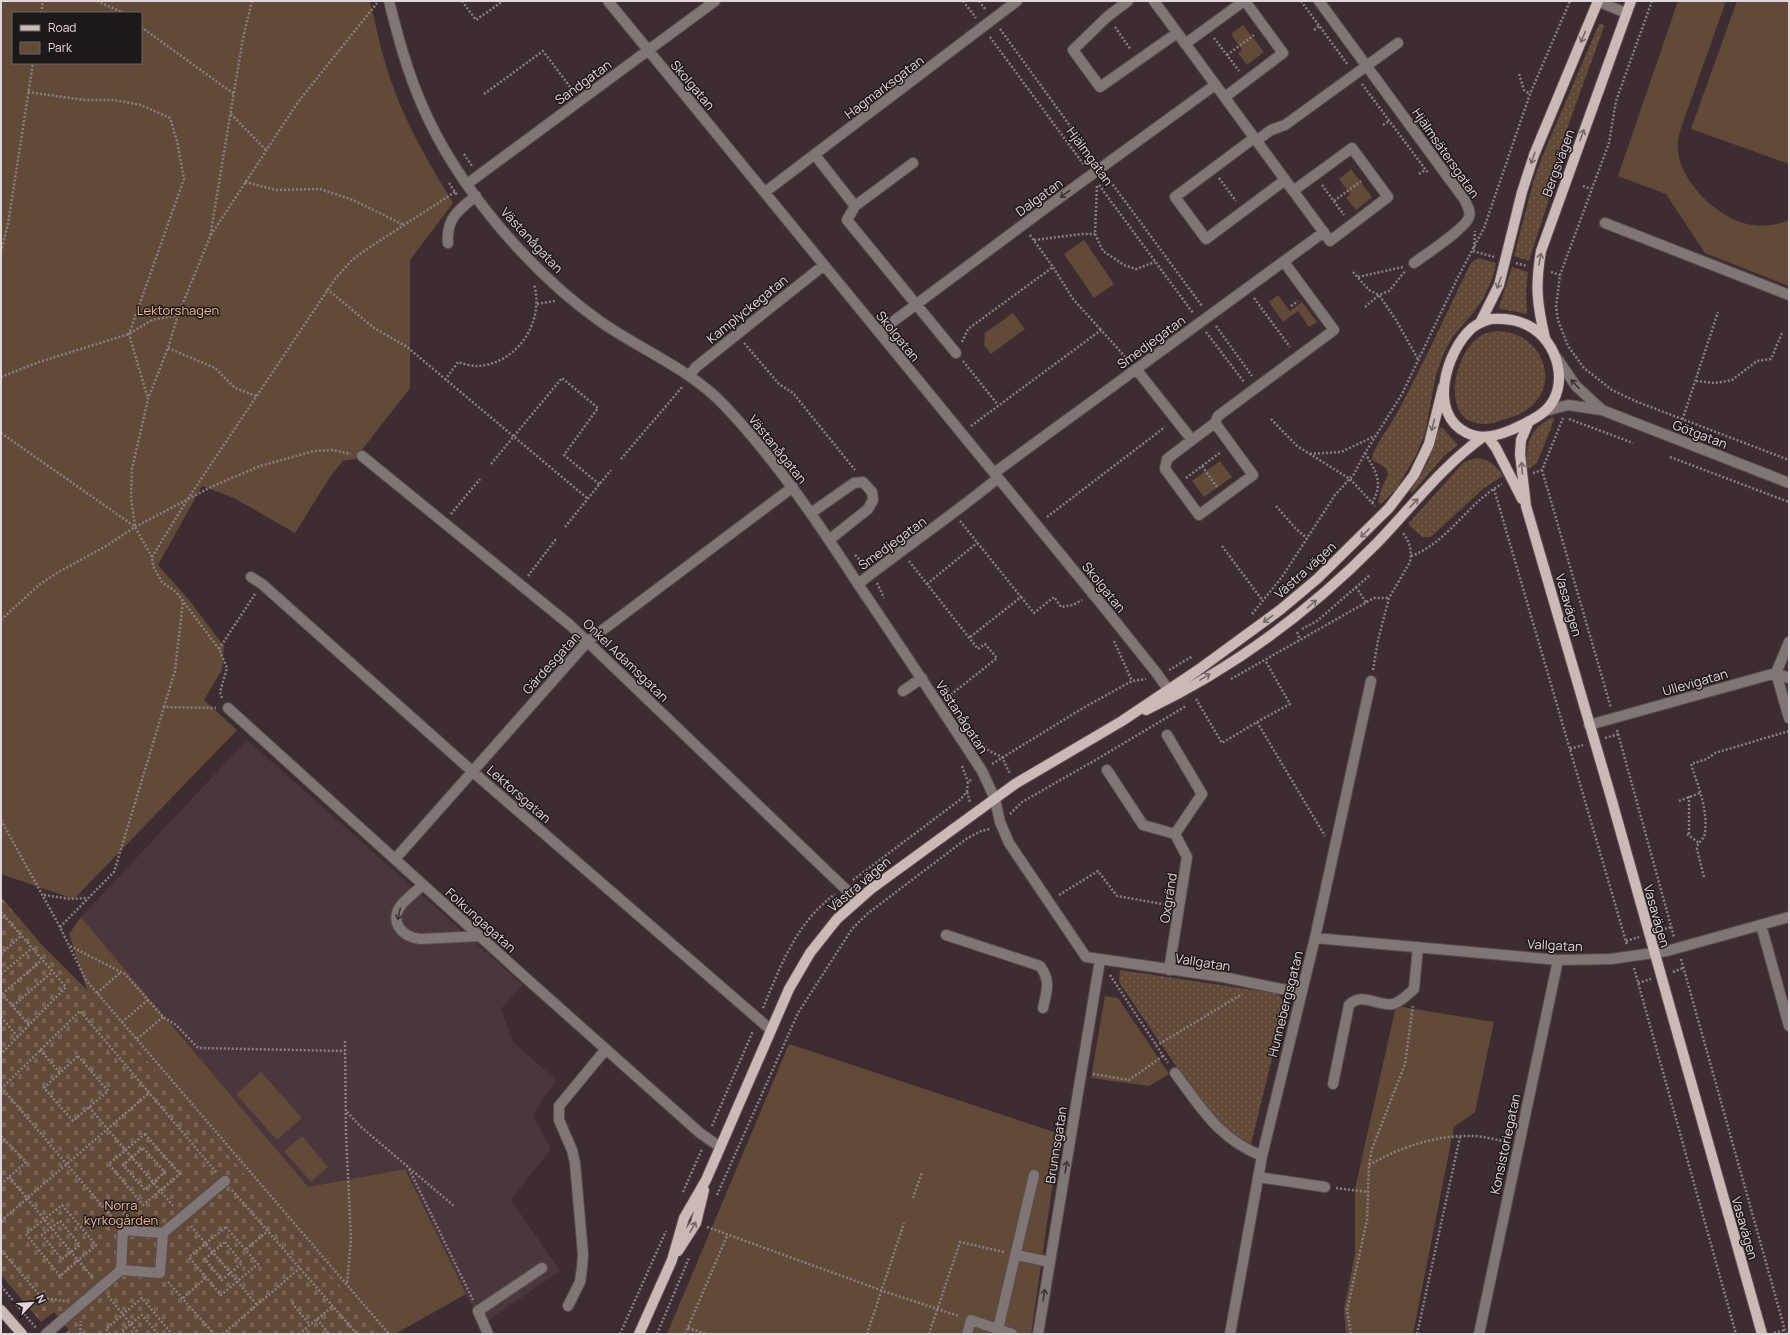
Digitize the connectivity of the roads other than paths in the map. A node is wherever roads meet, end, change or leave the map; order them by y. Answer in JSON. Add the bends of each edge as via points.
{"nodes":[{"id":1,"x":389,"y":1,"type":"edge"},
{"id":2,"x":608,"y":1,"type":"edge"},
{"id":3,"x":715,"y":1,"type":"edge"},
{"id":4,"x":1018,"y":1,"type":"edge"},
{"id":5,"x":1128,"y":1,"type":"edge"},
{"id":6,"x":1154,"y":1,"type":"edge"},
{"id":7,"x":1244,"y":1,"type":"edge"},
{"id":8,"x":1319,"y":1,"type":"edge"},
{"id":9,"x":1598,"y":1,"type":"edge"},
{"id":10,"x":1631,"y":1,"type":"edge"},
{"id":11,"x":1626,"y":13,"type":"junction"},
{"id":12,"x":1177,"y":33,"type":"junction"},
{"id":13,"x":1398,"y":43,"type":"dead end"},
{"id":14,"x":1185,"y":44,"type":"junction"},
{"id":15,"x":648,"y":50,"type":"junction"},
{"id":16,"x":1367,"y":66,"type":"junction"},
{"id":17,"x":1215,"y":85,"type":"junction"},
{"id":18,"x":1224,"y":97,"type":"junction"},
{"id":19,"x":1255,"y":139,"type":"junction"},
{"id":20,"x":815,"y":155,"type":"junction"},
{"id":21,"x":913,"y":163,"type":"dead end"},
{"id":22,"x":1286,"y":180,"type":"junction"},
{"id":23,"x":467,"y":184,"type":"junction"},
{"id":24,"x":1293,"y":191,"type":"junction"},
{"id":25,"x":765,"y":192,"type":"junction"},
{"id":26,"x":476,"y":196,"type":"junction"},
{"id":27,"x":855,"y":206,"type":"junction"},
{"id":28,"x":1605,"y":223,"type":"dead end"},
{"id":29,"x":1324,"y":232,"type":"junction"},
{"id":30,"x":448,"y":243,"type":"dead end"},
{"id":31,"x":1284,"y":262,"type":"junction"},
{"id":32,"x":1414,"y":263,"type":"road end"},
{"id":33,"x":824,"y":265,"type":"junction"},
{"id":34,"x":1789,"y":295,"type":"edge"},
{"id":35,"x":917,"y":304,"type":"junction"},
{"id":36,"x":1480,"y":323,"type":"junction"},
{"id":37,"x":879,"y":332,"type":"junction"},
{"id":38,"x":1545,"y":338,"type":"junction"},
{"id":39,"x":1553,"y":352,"type":"junction"},
{"id":40,"x":956,"y":353,"type":"road end"},
{"id":41,"x":1136,"y":369,"type":"junction"},
{"id":42,"x":689,"y":376,"type":"junction"},
{"id":43,"x":1443,"y":387,"type":"junction"},
{"id":44,"x":1602,"y":410,"type":"junction"},
{"id":45,"x":1545,"y":411,"type":"junction"},
{"id":46,"x":1529,"y":421,"type":"junction"},
{"id":47,"x":1215,"y":423,"type":"junction"},
{"id":48,"x":1485,"y":437,"type":"junction"},
{"id":49,"x":1192,"y":440,"type":"junction"},
{"id":50,"x":362,"y":456,"type":"road end"},
{"id":51,"x":996,"y":476,"type":"junction"},
{"id":52,"x":1517,"y":478,"type":"junction"},
{"id":53,"x":1789,"y":483,"type":"edge"},
{"id":54,"x":793,"y":487,"type":"junction"},
{"id":55,"x":811,"y":513,"type":"junction"},
{"id":56,"x":829,"y":540,"type":"junction"},
{"id":57,"x":251,"y":577,"type":"dead end"},
{"id":58,"x":858,"y":584,"type":"junction"},
{"id":59,"x":588,"y":642,"type":"junction"},
{"id":60,"x":1789,"y":642,"type":"edge"},
{"id":61,"x":1776,"y":673,"type":"junction"},
{"id":62,"x":922,"y":678,"type":"junction"},
{"id":63,"x":1789,"y":678,"type":"edge"},
{"id":64,"x":1371,"y":681,"type":"road end"},
{"id":65,"x":1168,"y":689,"type":"junction"},
{"id":66,"x":903,"y":691,"type":"dead end"},
{"id":67,"x":228,"y":708,"type":"road end"},
{"id":68,"x":1789,"y":718,"type":"edge"},
{"id":69,"x":1122,"y":721,"type":"junction"},
{"id":70,"x":1590,"y":725,"type":"junction"},
{"id":71,"x":1166,"y":735,"type":"dead end"},
{"id":72,"x":1107,"y":770,"type":"dead end"},
{"id":73,"x":473,"y":772,"type":"junction"},
{"id":74,"x":995,"y":799,"type":"junction"},
{"id":75,"x":1175,"y":834,"type":"junction"},
{"id":76,"x":395,"y":859,"type":"junction"},
{"id":77,"x":423,"y":885,"type":"junction"},
{"id":78,"x":857,"y":900,"type":"junction"},
{"id":79,"x":1789,"y":917,"type":"edge"},
{"id":80,"x":1761,"y":925,"type":"junction"},
{"id":81,"x":946,"y":935,"type":"dead end"},
{"id":82,"x":481,"y":936,"type":"junction"},
{"id":83,"x":1315,"y":938,"type":"junction"},
{"id":84,"x":1418,"y":947,"type":"junction"},
{"id":85,"x":1654,"y":954,"type":"junction"},
{"id":86,"x":1100,"y":960,"type":"junction"},
{"id":87,"x":1558,"y":960,"type":"junction"},
{"id":88,"x":1169,"y":970,"type":"junction"},
{"id":89,"x":1301,"y":993,"type":"junction"},
{"id":90,"x":1043,"y":1008,"type":"dead end"},
{"id":91,"x":1789,"y":1026,"type":"edge"},
{"id":92,"x":771,"y":1030,"type":"junction"},
{"id":93,"x":606,"y":1049,"type":"junction"},
{"id":94,"x":1175,"y":1073,"type":"road end"},
{"id":95,"x":1333,"y":1084,"type":"dead end"},
{"id":96,"x":720,"y":1147,"type":"junction"},
{"id":97,"x":1262,"y":1156,"type":"junction"},
{"id":98,"x":1034,"y":1175,"type":"dead end"},
{"id":99,"x":1258,"y":1177,"type":"junction"},
{"id":100,"x":706,"y":1180,"type":"junction"},
{"id":101,"x":225,"y":1181,"type":"dead end"},
{"id":102,"x":1325,"y":1187,"type":"road end"},
{"id":103,"x":163,"y":1234,"type":"junction"},
{"id":104,"x":1016,"y":1255,"type":"junction"},
{"id":105,"x":672,"y":1260,"type":"junction"},
{"id":106,"x":1050,"y":1262,"type":"junction"},
{"id":107,"x":542,"y":1268,"type":"dead end"},
{"id":108,"x":120,"y":1270,"type":"junction"},
{"id":109,"x":568,"y":1306,"type":"dead end"},
{"id":110,"x":1,"y":1310,"type":"edge"},
{"id":111,"x":998,"y":1329,"type":"junction"},
{"id":112,"x":22,"y":1334,"type":"edge"},
{"id":113,"x":46,"y":1334,"type":"edge"},
{"id":114,"x":488,"y":1334,"type":"edge"},
{"id":115,"x":639,"y":1334,"type":"edge"},
{"id":116,"x":967,"y":1334,"type":"edge"},
{"id":117,"x":1012,"y":1334,"type":"edge"},
{"id":118,"x":1038,"y":1334,"type":"edge"},
{"id":119,"x":1230,"y":1334,"type":"edge"},
{"id":120,"x":1479,"y":1334,"type":"edge"},
{"id":121,"x":1762,"y":1334,"type":"edge"}],
"edges":[{"from":1,"to":23,"type":"street","name":"Västanågatan","via":[[400,44],[420,101],[433,129]]},
{"from":2,"to":15,"type":"street","name":"Skolgatan"},
{"from":3,"to":15,"type":"street","name":"Sandgatan"},
{"from":4,"to":20,"type":"street","name":"Hagmarksgatan"},
{"from":5,"to":12,"type":"street","via":[[1107,17],[1073,50],[1100,87]]},
{"from":6,"to":12,"type":"street"},
{"from":7,"to":14,"type":"street"},
{"from":7,"to":18,"type":"street","via":[[1283,53]]},
{"from":8,"to":16,"type":"street","name":"Hjälmsätersgatan"},
{"from":9,"to":11,"type":"street"},
{"from":9,"to":36,"type":"main road","name":"Bergsvägen","one_way":true,"via":[[1534,155],[1499,285]]},
{"from":10,"to":11,"type":"main road","name":"Bergsvägen"},
{"from":38,"to":11,"type":"main road","name":"Bergsvägen","one_way":true,"via":[[1536,296],[1541,251]]},
{"from":12,"to":14,"type":"street"},
{"from":13,"to":16,"type":"street"},
{"from":14,"to":17,"type":"street"},
{"from":15,"to":23,"type":"street","name":"Sandgatan"},
{"from":15,"to":25,"type":"street","name":"Skolgatan"},
{"from":16,"to":19,"type":"street","via":[[1286,125]]},
{"from":16,"to":32,"type":"street","name":"Hjälmsätersgatan","via":[[1469,208],[1468,221]]},
{"from":17,"to":18,"type":"street"},
{"from":17,"to":35,"type":"street","name":"Dalgatan","one_way":true,"via":[[1101,168],[1091,179],[1022,225]]},
{"from":18,"to":19,"type":"street"},
{"from":19,"to":22,"type":"street"},
{"from":19,"to":22,"type":"street","via":[[1175,197],[1206,239]]},
{"from":20,"to":25,"type":"street","name":"Hagmarksgatan"},
{"from":20,"to":27,"type":"street"},
{"from":21,"to":27,"type":"street"},
{"from":22,"to":24,"type":"street"},
{"from":23,"to":26,"type":"street","name":"Västanågatan"},
{"from":24,"to":29,"type":"street"},
{"from":24,"to":29,"type":"street","via":[[1352,148],[1372,174],[1388,197],[1330,241]]},
{"from":25,"to":33,"type":"street","name":"Skolgatan"},
{"from":26,"to":30,"type":"street","via":[[450,220]]},
{"from":26,"to":42,"type":"street","name":"Västanågatan","via":[[547,277],[576,302],[600,321]]},
{"from":27,"to":35,"type":"street","via":[[847,220]]},
{"from":28,"to":34,"type":"street"},
{"from":29,"to":31,"type":"street","name":"Smedjegatan"},
{"from":31,"to":41,"type":"street","name":"Smedjegatan"},
{"from":31,"to":47,"type":"street","via":[[1334,330],[1218,416]]},
{"from":33,"to":37,"type":"street","name":"Skolgatan"},
{"from":33,"to":42,"type":"street","name":"Kamplyckegatan","via":[[736,334],[696,367]]},
{"from":35,"to":37,"type":"street","name":"Dalgatan"},
{"from":35,"to":40,"type":"street"},
{"from":36,"to":38,"type":"main road","via":[[1500,319],[1520,322],[1530,326]]},
{"from":36,"to":43,"type":"main road","via":[[1462,339]]},
{"from":37,"to":51,"type":"street","name":"Skolgatan"},
{"from":38,"to":39,"type":"main road"},
{"from":44,"to":39,"type":"street","name":"Götgatan","one_way":true,"via":[[1573,382]]},
{"from":39,"to":45,"type":"main road","via":[[1559,367],[1559,383],[1555,398]]},
{"from":41,"to":49,"type":"street"},
{"from":41,"to":51,"type":"street","name":"Smedjegatan"},
{"from":42,"to":54,"type":"street","name":"Västanågatan","via":[[725,406]]},
{"from":43,"to":48,"type":"main road","via":[[1444,400],[1454,423],[1468,433]]},
{"from":43,"to":65,"type":"main road","name":"Västra vägen","one_way":true,"via":[[1423,459],[1389,508],[1317,579],[1280,610]]},
{"from":44,"to":45,"type":"street","name":"Götgatan","via":[[1568,405]]},
{"from":44,"to":53,"type":"street","name":"Götgatan"},
{"from":45,"to":46,"type":"main road"},
{"from":46,"to":48,"type":"main road","via":[[1508,431]]},
{"from":52,"to":46,"type":"main road","name":"Vasavägen","one_way":true,"via":[[1521,440]]},
{"from":47,"to":49,"type":"street"},
{"from":47,"to":49,"type":"street","via":[[1253,475],[1199,515],[1165,469],[1167,459]]},
{"from":48,"to":52,"type":"main road","name":"Vasavägen"},
{"from":69,"to":48,"type":"main road","name":"Västra vägen","one_way":true,"via":[[1172,698],[1248,652],[1290,622],[1340,580],[1451,462]]},
{"from":50,"to":59,"type":"street","name":"Onkel Adamsgatan","via":[[522,584]]},
{"from":51,"to":58,"type":"street","name":"Smedjegatan","via":[[943,522],[901,550]]},
{"from":51,"to":65,"type":"street","name":"Skolgatan"},
{"from":52,"to":70,"type":"main road","name":"Vasavägen"},
{"from":54,"to":55,"type":"street","name":"Västanågatan"},
{"from":54,"to":59,"type":"street","name":"Gärdesgatan"},
{"from":55,"to":56,"type":"street","name":"Västanågatan"},
{"from":55,"to":56,"type":"street","via":[[849,485],[859,482],[867,484],[873,496],[872,504]]},
{"from":56,"to":58,"type":"street","name":"Västanågatan"},
{"from":57,"to":73,"type":"street","name":"Lektorsgatan","via":[[262,584]]},
{"from":58,"to":62,"type":"street","name":"Västanågatan"},
{"from":59,"to":73,"type":"street","name":"Gärdesgatan"},
{"from":59,"to":78,"type":"street","name":"Onkel Adamsgatan"},
{"from":60,"to":61,"type":"street"},
{"from":61,"to":63,"type":"street"},
{"from":61,"to":68,"type":"street"},
{"from":61,"to":70,"type":"street","name":"Ullevigatan"},
{"from":62,"to":66,"type":"street"},
{"from":62,"to":74,"type":"street","name":"Västanågatan","via":[[982,771]]},
{"from":64,"to":83,"type":"street","name":"Hunnebergsgatan"},
{"from":65,"to":69,"type":"main road","name":"Västra vägen"},
{"from":67,"to":76,"type":"street","name":"Folkungagatan"},
{"from":69,"to":74,"type":"main road","name":"Västra vägen","via":[[1015,784]]},
{"from":70,"to":85,"type":"main road","name":"Vasavägen"},
{"from":71,"to":75,"type":"street","via":[[1202,794]]},
{"from":72,"to":75,"type":"street","via":[[1143,825]]},
{"from":73,"to":76,"type":"street","name":"Gärdesgatan"},
{"from":73,"to":92,"type":"street","name":"Lektorsgatan"},
{"from":74,"to":78,"type":"main road","name":"Västra vägen"},
{"from":74,"to":86,"type":"street","name":"Västanågatan","via":[[1000,822],[1009,843],[1086,958]]},
{"from":75,"to":88,"type":"street","name":"Oxgränd","via":[[1187,857]]},
{"from":76,"to":77,"type":"street","name":"Folkungagatan"},
{"from":77,"to":82,"type":"street","name":"Folkungagatan"},
{"from":77,"to":82,"type":"street","one_way":true,"via":[[399,910],[397,919],[403,934],[420,939]]},
{"from":78,"to":92,"type":"main road","name":"Västra vägen","via":[[837,919],[810,953],[789,989]]},
{"from":79,"to":80,"type":"street","name":"Vallgatan"},
{"from":80,"to":85,"type":"street","name":"Vallgatan"},
{"from":80,"to":91,"type":"street"},
{"from":81,"to":90,"type":"street","via":[[1040,966],[1046,975],[1047,987]]},
{"from":82,"to":93,"type":"street","name":"Folkungagatan"},
{"from":83,"to":84,"type":"street","name":"Vallgatan"},
{"from":83,"to":89,"type":"street","name":"Hunnebergsgatan"},
{"from":84,"to":87,"type":"street","name":"Vallgatan"},
{"from":84,"to":95,"type":"street","via":[[1414,989],[1395,1003],[1380,1004],[1360,998],[1349,1004]]},
{"from":85,"to":87,"type":"street","name":"Vallgatan"},
{"from":85,"to":121,"type":"main road","name":"Vasavägen"},
{"from":86,"to":88,"type":"street","name":"Vallgatan"},
{"from":106,"to":86,"type":"street","name":"Brunnsgatan","one_way":true},
{"from":87,"to":120,"type":"street","name":"Konsistoriegatan"},
{"from":88,"to":89,"type":"street","name":"Vallgatan"},
{"from":89,"to":97,"type":"street","name":"Hunnebergsgatan"},
{"from":92,"to":96,"type":"main road","name":"Västra vägen"},
{"from":93,"to":96,"type":"street","name":"Folkungagatan","via":[[706,1138]]},
{"from":93,"to":109,"type":"street","via":[[559,1106],[559,1120],[575,1163],[583,1254],[580,1282]]},
{"from":94,"to":97,"type":"street","via":[[1222,1133],[1235,1143]]},
{"from":96,"to":100,"type":"main road","name":"Västra vägen"},
{"from":97,"to":99,"type":"street","name":"Hunnebergsgatan"},
{"from":98,"to":104,"type":"street"},
{"from":99,"to":102,"type":"street"},
{"from":99,"to":119,"type":"street","name":"Hunnebergsgatan"},
{"from":100,"to":105,"type":"main road","name":"Västra vägen","via":[[684,1218]]},
{"from":105,"to":100,"type":"main road","name":"Västra vägen","one_way":true,"via":[[696,1222]]},
{"from":101,"to":103,"type":"street"},
{"from":103,"to":108,"type":"street","via":[[160,1273]]},
{"from":103,"to":108,"type":"street","via":[[123,1230]]},
{"from":104,"to":106,"type":"street"},
{"from":104,"to":111,"type":"street"},
{"from":105,"to":115,"type":"main road","name":"Västra vägen"},
{"from":118,"to":106,"type":"street","name":"Brunnsgatan","one_way":true},
{"from":107,"to":114,"type":"street","via":[[478,1311]]},
{"from":108,"to":113,"type":"street"},
{"from":110,"to":112,"type":"main road"},
{"from":111,"to":116,"type":"street","via":[[971,1320]]},
{"from":111,"to":117,"type":"street"}]}
